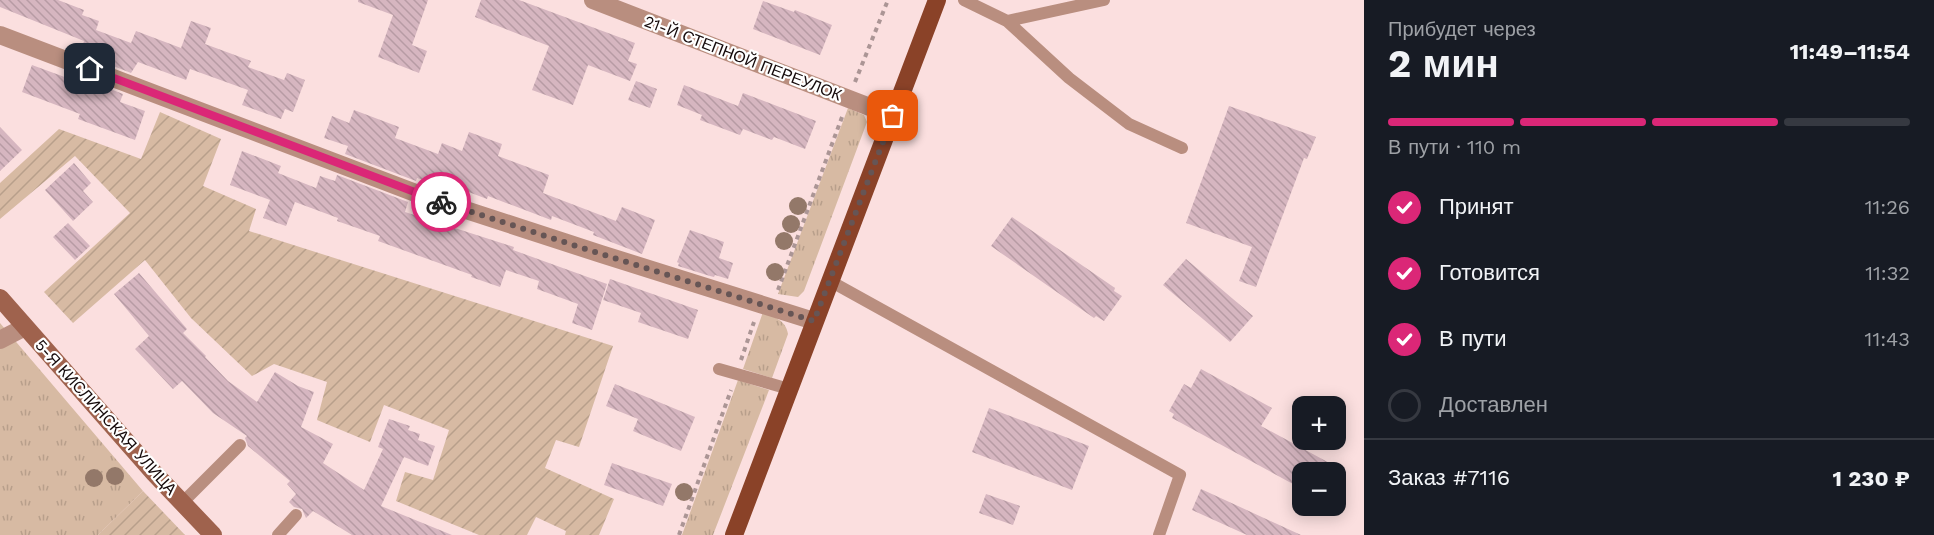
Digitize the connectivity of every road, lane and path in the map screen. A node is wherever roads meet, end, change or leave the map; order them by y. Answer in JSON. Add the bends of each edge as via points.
{"nodes":[{"id":1,"x":593,"y":0,"type":"edge"},
{"id":2,"x":888,"y":0,"type":"edge"},
{"id":3,"x":937,"y":0,"type":"edge"},
{"id":4,"x":964,"y":0,"type":"edge"},
{"id":5,"x":1104,"y":0,"type":"edge"},
{"id":6,"x":1007,"y":21,"type":"junction"},
{"id":7,"x":0,"y":35,"type":"edge"},
{"id":8,"x":849,"y":98,"type":"junction"},
{"id":9,"x":893,"y":116,"type":"junction"},
{"id":10,"x":1182,"y":148,"type":"dead end"},
{"id":11,"x":830,"y":281,"type":"junction"},
{"id":12,"x":0,"y":298,"type":"edge"},
{"id":13,"x":766,"y":306,"type":"junction"},
{"id":14,"x":814,"y":321,"type":"junction"},
{"id":15,"x":25,"y":327,"type":"junction"},
{"id":16,"x":0,"y":340,"type":"edge"},
{"id":17,"x":719,"y":369,"type":"dead end"},
{"id":18,"x":736,"y":374,"type":"junction"},
{"id":19,"x":789,"y":389,"type":"junction"},
{"id":20,"x":240,"y":445,"type":"dead end"},
{"id":21,"x":182,"y":503,"type":"junction"},
{"id":22,"x":296,"y":515,"type":"dead end"},
{"id":23,"x":213,"y":535,"type":"edge"},
{"id":24,"x":278,"y":535,"type":"edge"},
{"id":25,"x":679,"y":535,"type":"edge"},
{"id":26,"x":734,"y":535,"type":"edge"},
{"id":27,"x":1159,"y":535,"type":"edge"}],
"edges":[{"from":1,"to":8,"type":"street","name":"21-Й СТЕПНОЙ ПЕРЕУЛОК"},
{"from":2,"to":8,"type":"path"},
{"from":3,"to":9,"type":"main road"},
{"from":4,"to":6,"type":"lane"},
{"from":5,"to":6,"type":"lane"},
{"from":6,"to":10,"type":"lane","via":[[1069,78],[1129,124]]},
{"from":7,"to":13,"type":"street","via":[[426,197]]},
{"from":8,"to":9,"type":"street","name":"21-Й СТЕПНОЙ ПЕРЕУЛОК"},
{"from":8,"to":13,"type":"path"},
{"from":9,"to":11,"type":"main road"},
{"from":11,"to":14,"type":"main road"},
{"from":11,"to":27,"type":"lane","via":[[1180,475]]},
{"from":12,"to":15,"type":"street","name":"5-Я КИСЛИНСКАЯ УЛИЦА"},
{"from":13,"to":14,"type":"street"},
{"from":13,"to":18,"type":"path"},
{"from":14,"to":19,"type":"main road"},
{"from":15,"to":16,"type":"street"},
{"from":15,"to":21,"type":"street","name":"5-Я КИСЛИНСКАЯ УЛИЦА"},
{"from":17,"to":18,"type":"lane"},
{"from":18,"to":19,"type":"lane"},
{"from":18,"to":25,"type":"path"},
{"from":19,"to":26,"type":"main road"},
{"from":20,"to":21,"type":"lane"},
{"from":21,"to":23,"type":"street","name":"5-Я КИСЛИНСКАЯ УЛИЦА"},
{"from":22,"to":24,"type":"lane"}]}
